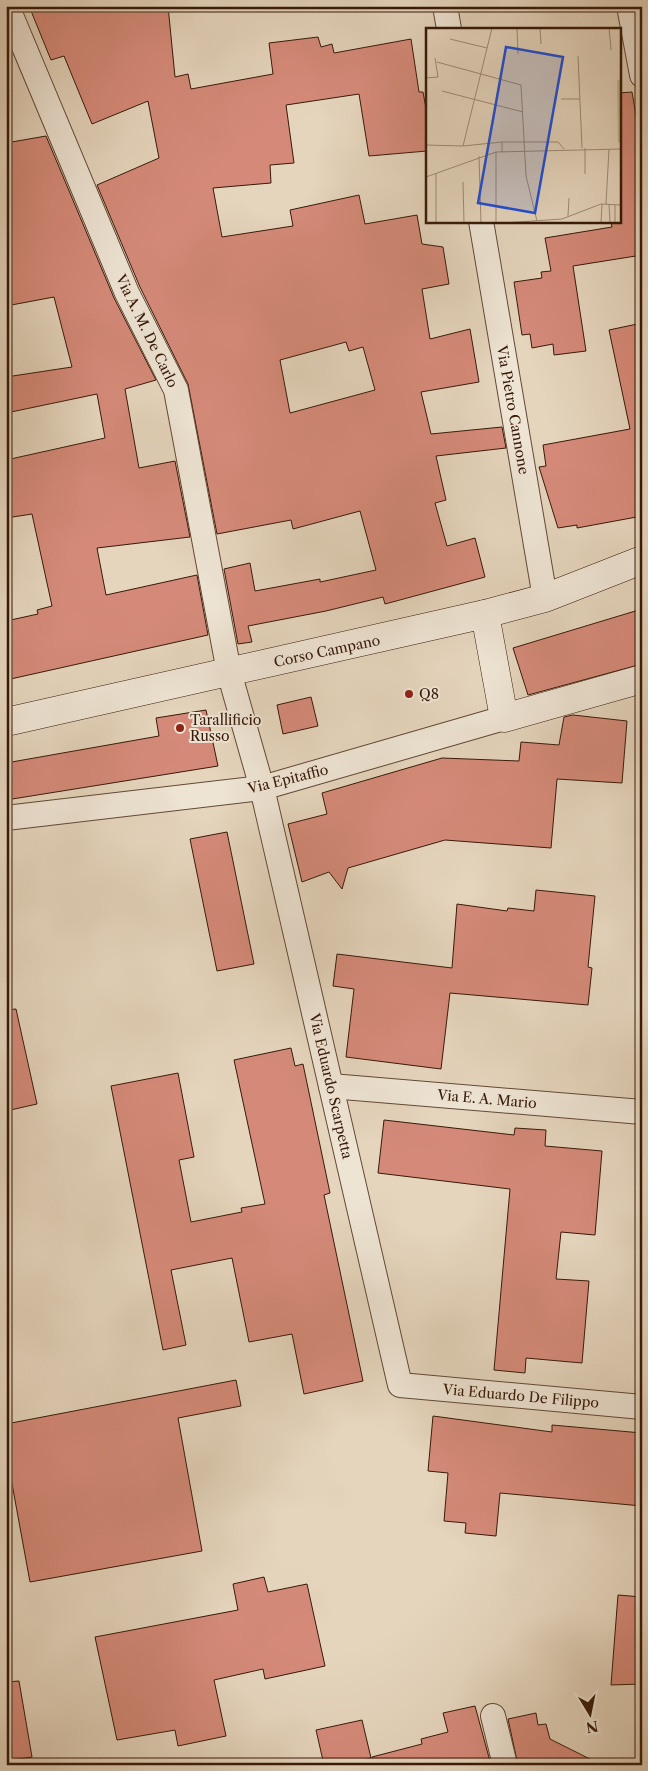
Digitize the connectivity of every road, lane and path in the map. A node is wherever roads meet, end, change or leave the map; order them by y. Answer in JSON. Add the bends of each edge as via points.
{"nodes":[{"id":1,"x":7,"y":6,"type":"edge"},
{"id":2,"x":445,"y":6,"type":"edge"},
{"id":3,"x":629,"y":6,"type":"edge"},
{"id":4,"x":449,"y":28,"type":"edge"},
{"id":5,"x":642,"y":75,"type":"edge"},
{"id":6,"x":481,"y":222,"type":"edge"},
{"id":7,"x":642,"y":560,"type":"edge"},
{"id":8,"x":545,"y":598,"type":"junction"},
{"id":9,"x":485,"y":614,"type":"junction"},
{"id":10,"x":229,"y":672,"type":"junction"},
{"id":11,"x":642,"y":679,"type":"edge"},
{"id":12,"x":504,"y":718,"type":"junction"},
{"id":13,"x":6,"y":722,"type":"edge"},
{"id":14,"x":262,"y":788,"type":"junction"},
{"id":15,"x":6,"y":818,"type":"edge"},
{"id":16,"x":331,"y":1086,"type":"junction"},
{"id":17,"x":642,"y":1112,"type":"edge"},
{"id":18,"x":400,"y":1384,"type":"joint"},
{"id":19,"x":642,"y":1407,"type":"edge"},
{"id":20,"x":493,"y":1716,"type":"dead end"},
{"id":21,"x":505,"y":1765,"type":"edge"}],
"edges":[{"from":1,"to":10,"type":"street","name":"Via A. M. De Carlo","via":[[126,293],[176,390]]},
{"from":2,"to":4,"type":"street"},
{"from":3,"to":5,"type":"street"},
{"from":6,"to":8,"type":"street","name":"Via Pietro Cannone"},
{"from":7,"to":8,"type":"main road","name":"Corso Campano"},
{"from":8,"to":9,"type":"main road","name":"Corso Campano"},
{"from":9,"to":10,"type":"main road","name":"Corso Campano"},
{"from":9,"to":12,"type":"main road"},
{"from":10,"to":13,"type":"main road","name":"Corso Campano"},
{"from":10,"to":14,"type":"street","name":"Via A. M. De Carlo"},
{"from":11,"to":12,"type":"main road","name":"Via Epitaffio"},
{"from":12,"to":14,"type":"street","name":"Via Epitaffio"},
{"from":14,"to":15,"type":"street","name":"Via Epitaffio"},
{"from":14,"to":16,"type":"street","name":"Via Eduardo Scarpetta"},
{"from":16,"to":17,"type":"street","name":"Via E. A. Mario"},
{"from":16,"to":18,"type":"street","name":"Via Eduardo Scarpetta"},
{"from":18,"to":19,"type":"street","name":"Via Eduardo De Filippo"},
{"from":20,"to":21,"type":"street"}]}
